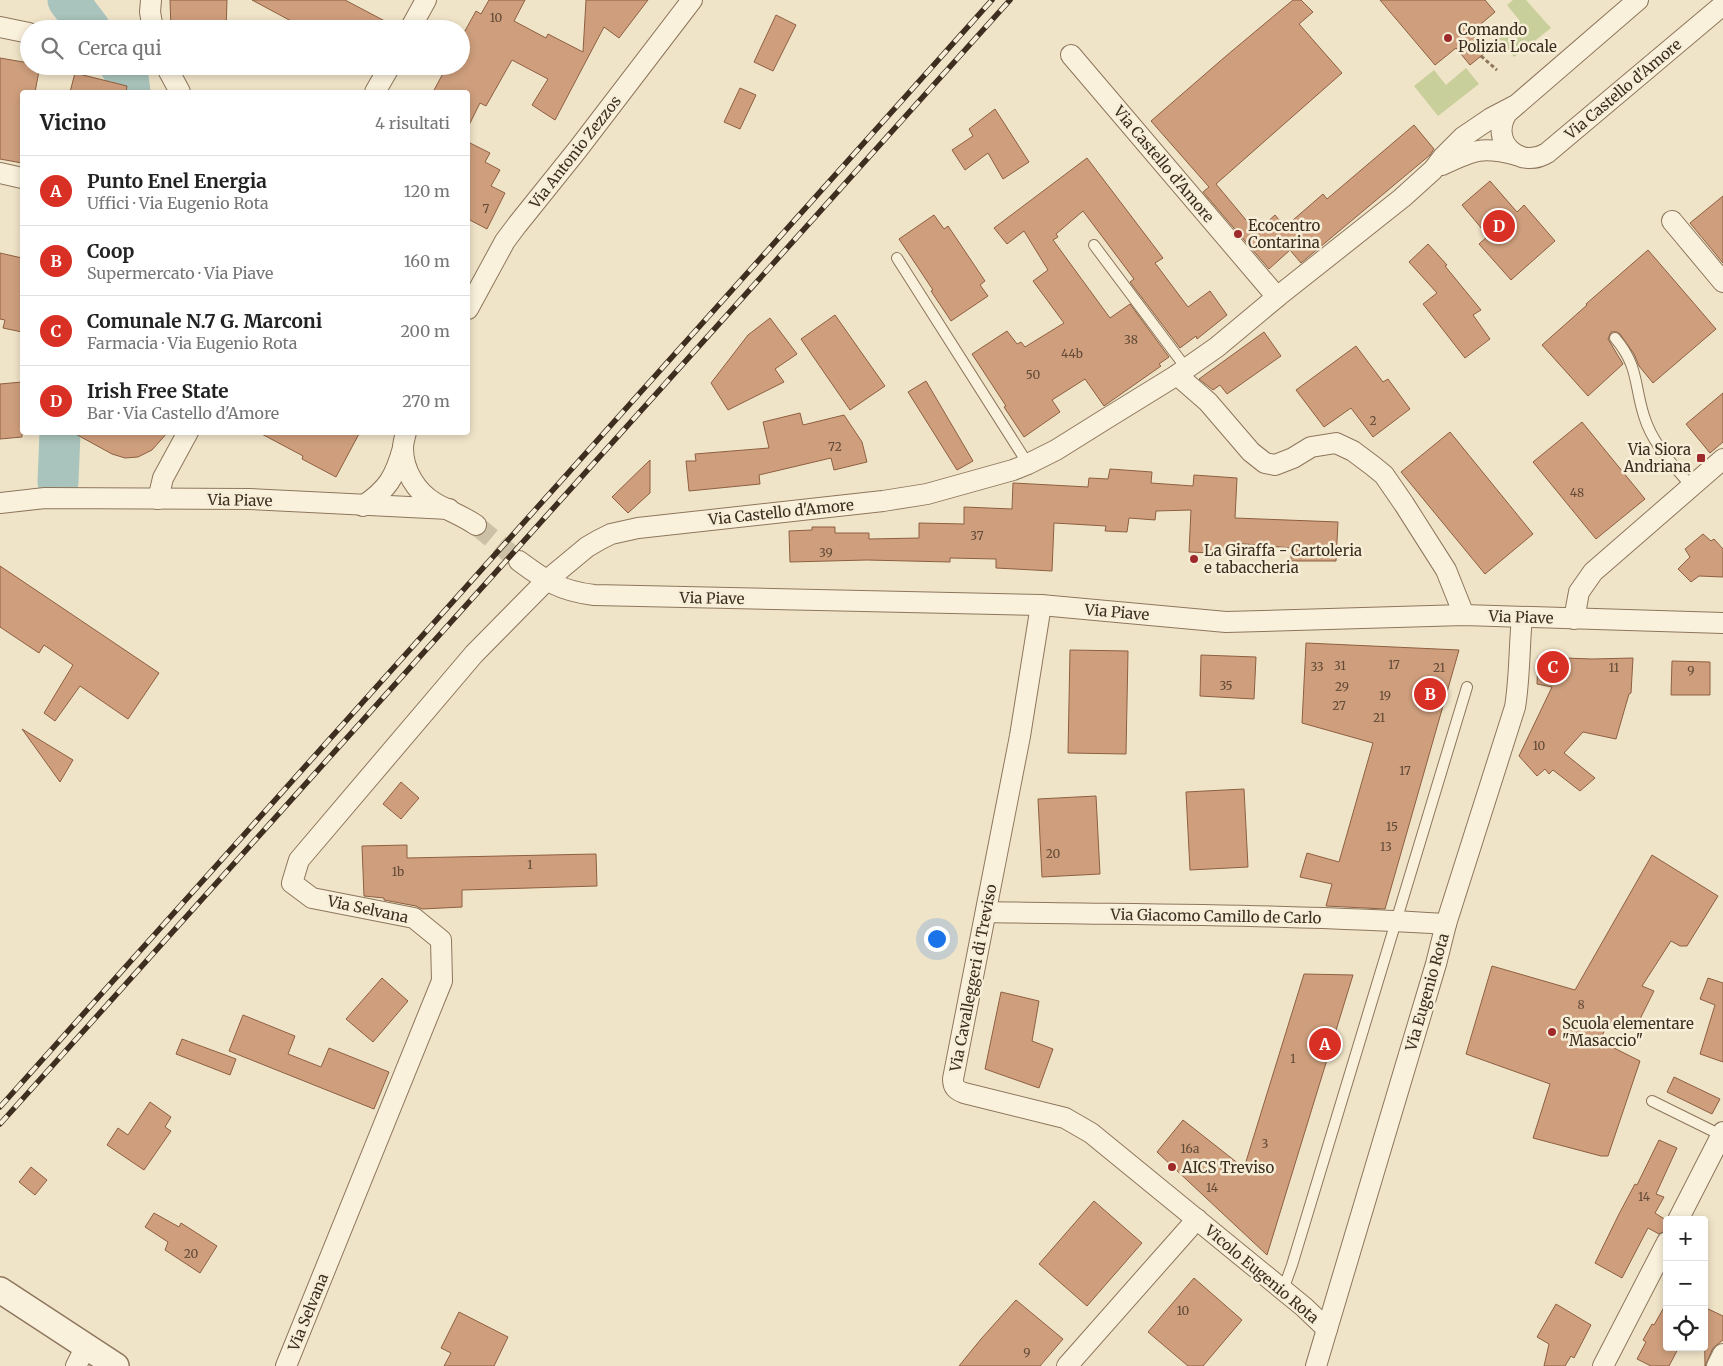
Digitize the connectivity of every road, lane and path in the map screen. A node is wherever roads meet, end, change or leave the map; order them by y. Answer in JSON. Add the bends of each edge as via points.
{"nodes":[{"id":1,"x":151,"y":0,"type":"edge"},
{"id":2,"x":426,"y":0,"type":"edge"},
{"id":3,"x":692,"y":0,"type":"edge"},
{"id":4,"x":1638,"y":0,"type":"edge"},
{"id":5,"x":1723,"y":5,"type":"edge"},
{"id":6,"x":151,"y":20,"type":"edge"},
{"id":7,"x":415,"y":20,"type":"edge"},
{"id":8,"x":0,"y":27,"type":"edge"},
{"id":9,"x":20,"y":31,"type":"edge"},
{"id":10,"x":1071,"y":55,"type":"dead end"},
{"id":11,"x":1481,"y":56,"type":"dead end"},
{"id":12,"x":1497,"y":70,"type":"dead end"},
{"id":13,"x":171,"y":75,"type":"edge"},
{"id":14,"x":385,"y":75,"type":"edge"},
{"id":15,"x":179,"y":90,"type":"edge"},
{"id":16,"x":376,"y":90,"type":"edge"},
{"id":17,"x":1514,"y":106,"type":"junction"},
{"id":18,"x":1517,"y":155,"type":"junction"},
{"id":19,"x":1433,"y":170,"type":"junction"},
{"id":20,"x":0,"y":173,"type":"edge"},
{"id":21,"x":20,"y":178,"type":"edge"},
{"id":22,"x":1672,"y":221,"type":"dead end"},
{"id":23,"x":1094,"y":245,"type":"dead end"},
{"id":24,"x":897,"y":258,"type":"dead end"},
{"id":25,"x":1723,"y":282,"type":"edge"},
{"id":26,"x":1277,"y":297,"type":"junction"},
{"id":27,"x":470,"y":305,"type":"edge"},
{"id":28,"x":1615,"y":338,"type":"dead end"},
{"id":29,"x":1182,"y":371,"type":"junction"},
{"id":30,"x":186,"y":435,"type":"edge"},
{"id":31,"x":405,"y":440,"type":"edge"},
{"id":32,"x":1723,"y":459,"type":"edge"},
{"id":33,"x":1028,"y":464,"type":"junction"},
{"id":34,"x":1691,"y":486,"type":"junction"},
{"id":35,"x":158,"y":499,"type":"junction"},
{"id":36,"x":0,"y":503,"type":"edge"},
{"id":37,"x":363,"y":506,"type":"junction"},
{"id":38,"x":448,"y":509,"type":"junction"},
{"id":39,"x":476,"y":525,"type":"tunnel mouth"},
{"id":40,"x":519,"y":561,"type":"tunnel mouth"},
{"id":41,"x":546,"y":582,"type":"junction"},
{"id":42,"x":1041,"y":605,"type":"junction"},
{"id":43,"x":1464,"y":615,"type":"junction"},
{"id":44,"x":1522,"y":617,"type":"junction"},
{"id":45,"x":1574,"y":619,"type":"junction"},
{"id":46,"x":1723,"y":623,"type":"edge"},
{"id":47,"x":1467,"y":687,"type":"dead end"},
{"id":48,"x":986,"y":912,"type":"junction"},
{"id":49,"x":1397,"y":921,"type":"junction"},
{"id":50,"x":1446,"y":924,"type":"junction"},
{"id":51,"x":1652,"y":1101,"type":"dead end"},
{"id":52,"x":1722,"y":1133,"type":"edge"},
{"id":53,"x":1680,"y":1216,"type":"edge"},
{"id":54,"x":1197,"y":1219,"type":"junction"},
{"id":55,"x":1663,"y":1250,"type":"edge"},
{"id":56,"x":0,"y":1290,"type":"edge"},
{"id":57,"x":1283,"y":1290,"type":"junction"},
{"id":58,"x":1327,"y":1329,"type":"junction"},
{"id":59,"x":1723,"y":1354,"type":"edge"},
{"id":60,"x":81,"y":1356,"type":"edge"},
{"id":61,"x":116,"y":1366,"type":"edge"},
{"id":62,"x":286,"y":1366,"type":"edge"},
{"id":63,"x":1067,"y":1366,"type":"edge"},
{"id":64,"x":1316,"y":1366,"type":"edge"},
{"id":65,"x":1603,"y":1366,"type":"edge"},
{"id":66,"x":1717,"y":1366,"type":"edge"}],
"edges":[{"from":1,"to":6,"type":"street"},
{"from":2,"to":7,"type":"street"},
{"from":3,"to":27,"type":"street","name":"Via Antonio Zezzos","via":[[505,241]]},
{"from":4,"to":17,"type":"street","name":"Via Castello d'Amore"},
{"from":5,"to":18,"type":"street","name":"Via Castello d'Amore","via":[[1547,153],[1532,158]]},
{"from":8,"to":9,"type":"street"},
{"from":10,"to":26,"type":"street","name":"Via Castello d'Amore"},
{"from":11,"to":12,"type":"path"},
{"from":13,"to":15,"type":"street"},
{"from":14,"to":16,"type":"street"},
{"from":17,"to":18,"type":"street","name":"Via Castello d'Amore","via":[[1504,118],[1501,130],[1507,148]]},
{"from":17,"to":19,"type":"street","name":"Via Castello d'Amore","via":[[1463,138]]},
{"from":18,"to":19,"type":"street","name":"Via Castello d'Amore","via":[[1483,150],[1463,155]]},
{"from":19,"to":26,"type":"street","name":"Via Castello d'Amore"},
{"from":20,"to":21,"type":"street"},
{"from":22,"to":25,"type":"street"},
{"from":23,"to":29,"type":"lane"},
{"from":24,"to":33,"type":"lane"},
{"from":26,"to":29,"type":"street","name":"Via Castello d'Amore"},
{"from":28,"to":34,"type":"lane","via":[[1632,364],[1650,430],[1665,455]]},
{"from":29,"to":33,"type":"street","name":"Via Castello d'Amore"},
{"from":29,"to":43,"type":"street","via":[[1251,452],[1265,463],[1275,465],[1311,447],[1336,443],[1373,466],[1400,498],[1446,570]]},
{"from":30,"to":35,"type":"street","via":[[163,478]]},
{"from":31,"to":37,"type":"street","via":[[393,478]]},
{"from":31,"to":38,"type":"street","via":[[406,463],[415,484],[423,494]]},
{"from":32,"to":34,"type":"street"},
{"from":33,"to":41,"type":"street","name":"Via Castello d'Amore","via":[[927,494],[883,502],[620,532],[588,547]]},
{"from":34,"to":45,"type":"street","via":[[1593,572],[1579,592]]},
{"from":35,"to":36,"type":"street","name":"Via Piave","via":[[32,499]]},
{"from":35,"to":37,"type":"street","name":"Via Piave","via":[[248,499]]},
{"from":37,"to":38,"type":"street","name":"Via Piave"},
{"from":38,"to":39,"type":"street","name":"Via Piave"},
{"from":40,"to":41,"type":"street","name":"Via Piave"},
{"from":41,"to":42,"type":"street","name":"Via Piave","via":[[565,590],[594,595]]},
{"from":41,"to":62,"type":"street","name":"Via Selvana","via":[[474,654],[299,860],[292,883],[312,898],[414,918],[441,940],[442,981]]},
{"from":42,"to":43,"type":"street","name":"Via Piave","via":[[1226,622]]},
{"from":42,"to":48,"type":"street","name":"Via Cavalleggeri di Treviso"},
{"from":43,"to":44,"type":"street","name":"Via Piave"},
{"from":44,"to":45,"type":"street","name":"Via Piave"},
{"from":44,"to":50,"type":"street","name":"Via Eugenio Rota","via":[[1515,707]]},
{"from":45,"to":46,"type":"street","name":"Via Piave"},
{"from":47,"to":49,"type":"lane"},
{"from":48,"to":49,"type":"street","name":"Via Giacomo Camillo de Carlo"},
{"from":48,"to":54,"type":"street","name":"Via Cavalleggeri di Treviso","via":[[952,1085],[964,1093],[1065,1118],[1079,1125]]},
{"from":49,"to":50,"type":"street","name":"Via Giacomo Camillo de Carlo"},
{"from":49,"to":57,"type":"lane"},
{"from":50,"to":58,"type":"street","name":"Via Eugenio Rota"},
{"from":51,"to":52,"type":"lane"},
{"from":52,"to":53,"type":"street"},
{"from":54,"to":57,"type":"street","name":"Vicolo Eugenio Rota"},
{"from":54,"to":63,"type":"street"},
{"from":55,"to":65,"type":"street"},
{"from":56,"to":60,"type":"street"},
{"from":57,"to":58,"type":"street","name":"Vicolo Eugenio Rota"},
{"from":58,"to":64,"type":"street","name":"Via Eugenio Rota"},
{"from":59,"to":66,"type":"street"},
{"from":60,"to":61,"type":"street"}]}
